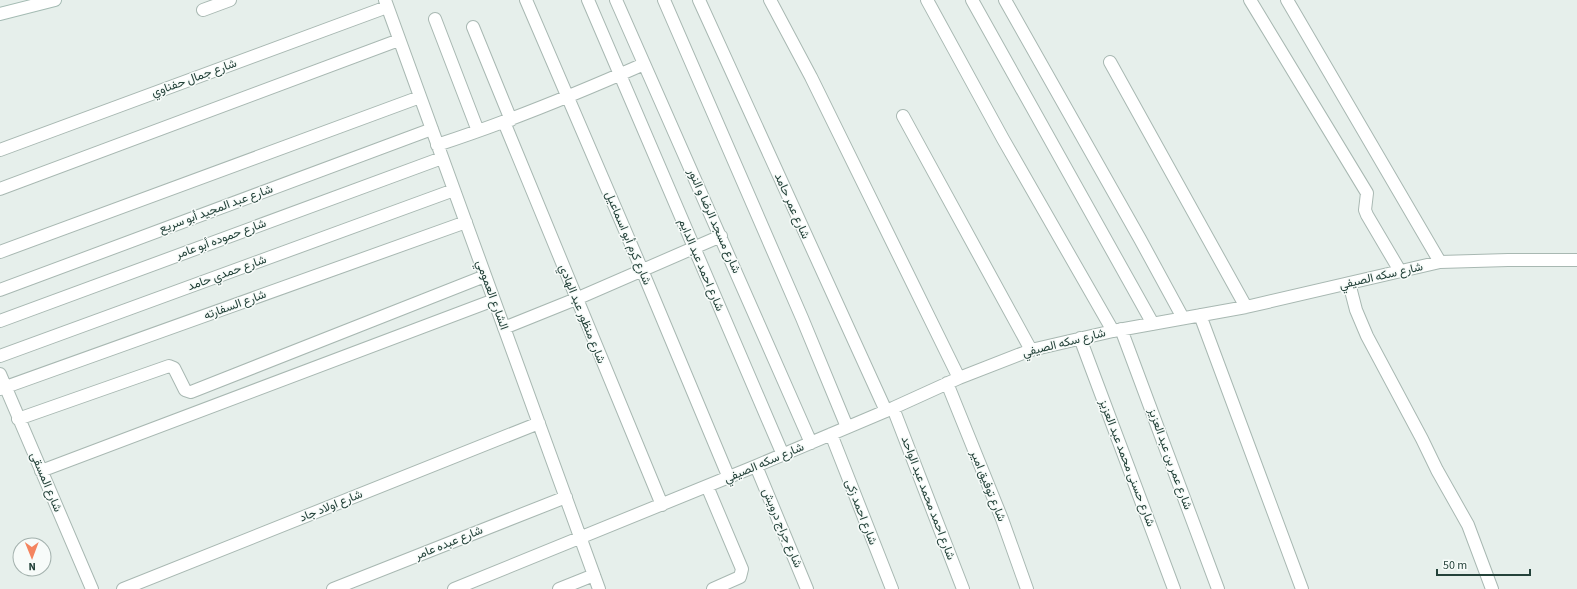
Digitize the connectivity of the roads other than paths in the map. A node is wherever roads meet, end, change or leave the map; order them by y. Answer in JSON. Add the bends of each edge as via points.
{"nodes":[{"id":1,"x":55,"y":0,"type":"edge"},
{"id":2,"x":230,"y":0,"type":"edge"},
{"id":3,"x":526,"y":0,"type":"edge"},
{"id":4,"x":588,"y":0,"type":"edge"},
{"id":5,"x":616,"y":0,"type":"edge"},
{"id":6,"x":664,"y":0,"type":"edge"},
{"id":7,"x":698,"y":0,"type":"edge"},
{"id":8,"x":770,"y":0,"type":"edge"},
{"id":9,"x":927,"y":0,"type":"edge"},
{"id":10,"x":972,"y":0,"type":"edge"},
{"id":11,"x":1005,"y":0,"type":"edge"},
{"id":12,"x":1250,"y":0,"type":"edge"},
{"id":13,"x":1287,"y":0,"type":"edge"},
{"id":14,"x":386,"y":4,"type":"edge"},
{"id":15,"x":203,"y":10,"type":"dead end"},
{"id":16,"x":0,"y":14,"type":"edge"},
{"id":17,"x":435,"y":19,"type":"dead end"},
{"id":18,"x":473,"y":27,"type":"dead end"},
{"id":19,"x":399,"y":40,"type":"junction"},
{"id":20,"x":1110,"y":62,"type":"dead end"},
{"id":21,"x":644,"y":64,"type":"junction"},
{"id":22,"x":620,"y":75,"type":"junction"},
{"id":23,"x":420,"y":96,"type":"junction"},
{"id":24,"x":568,"y":97,"type":"junction"},
{"id":25,"x":904,"y":116,"type":"dead end"},
{"id":26,"x":507,"y":121,"type":"junction"},
{"id":27,"x":432,"y":129,"type":"junction"},
{"id":28,"x":478,"y":132,"type":"junction"},
{"id":29,"x":437,"y":145,"type":"junction"},
{"id":30,"x":0,"y":150,"type":"edge"},
{"id":31,"x":442,"y":158,"type":"junction"},
{"id":32,"x":0,"y":189,"type":"edge"},
{"id":33,"x":454,"y":190,"type":"junction"},
{"id":34,"x":466,"y":222,"type":"junction"},
{"id":35,"x":721,"y":236,"type":"junction"},
{"id":36,"x":694,"y":248,"type":"junction"},
{"id":37,"x":0,"y":252,"type":"edge"},
{"id":38,"x":1577,"y":260,"type":"edge"},
{"id":39,"x":1440,"y":262,"type":"junction"},
{"id":40,"x":642,"y":270,"type":"junction"},
{"id":41,"x":1400,"y":271,"type":"junction"},
{"id":42,"x":486,"y":276,"type":"junction"},
{"id":43,"x":1349,"y":283,"type":"junction"},
{"id":44,"x":0,"y":290,"type":"edge"},
{"id":45,"x":576,"y":299,"type":"junction"},
{"id":46,"x":494,"y":300,"type":"junction"},
{"id":47,"x":1246,"y":306,"type":"junction"},
{"id":48,"x":1200,"y":315,"type":"junction"},
{"id":49,"x":1183,"y":318,"type":"junction"},
{"id":50,"x":0,"y":321,"type":"edge"},
{"id":51,"x":1153,"y":324,"type":"junction"},
{"id":52,"x":504,"y":328,"type":"junction"},
{"id":53,"x":1117,"y":330,"type":"junction"},
{"id":54,"x":1080,"y":338,"type":"junction"},
{"id":55,"x":1031,"y":350,"type":"junction"},
{"id":56,"x":0,"y":356,"type":"edge"},
{"id":57,"x":0,"y":374,"type":"edge"},
{"id":58,"x":959,"y":378,"type":"junction"},
{"id":59,"x":947,"y":383,"type":"junction"},
{"id":60,"x":3,"y":388,"type":"edge"},
{"id":61,"x":889,"y":409,"type":"junction"},
{"id":62,"x":18,"y":418,"type":"junction"},
{"id":63,"x":539,"y":423,"type":"junction"},
{"id":64,"x":847,"y":427,"type":"junction"},
{"id":65,"x":831,"y":434,"type":"junction"},
{"id":66,"x":812,"y":443,"type":"junction"},
{"id":67,"x":783,"y":455,"type":"junction"},
{"id":68,"x":756,"y":466,"type":"junction"},
{"id":69,"x":41,"y":471,"type":"junction"},
{"id":70,"x":729,"y":478,"type":"junction"},
{"id":71,"x":707,"y":486,"type":"junction"},
{"id":72,"x":566,"y":497,"type":"junction"},
{"id":73,"x":662,"y":505,"type":"junction"},
{"id":74,"x":580,"y":538,"type":"junction"},
{"id":75,"x":594,"y":575,"type":"junction"},
{"id":76,"x":92,"y":589,"type":"edge"},
{"id":77,"x":124,"y":589,"type":"edge"},
{"id":78,"x":333,"y":589,"type":"edge"},
{"id":79,"x":454,"y":589,"type":"edge"},
{"id":80,"x":559,"y":589,"type":"edge"},
{"id":81,"x":599,"y":589,"type":"edge"},
{"id":82,"x":713,"y":589,"type":"edge"},
{"id":83,"x":807,"y":589,"type":"edge"},
{"id":84,"x":892,"y":589,"type":"edge"},
{"id":85,"x":963,"y":589,"type":"edge"},
{"id":86,"x":1027,"y":589,"type":"edge"},
{"id":87,"x":1174,"y":589,"type":"edge"},
{"id":88,"x":1218,"y":589,"type":"edge"},
{"id":89,"x":1302,"y":589,"type":"edge"},
{"id":90,"x":1492,"y":589,"type":"edge"}],
"edges":[{"from":1,"to":16,"type":"street"},
{"from":2,"to":15,"type":"street"},
{"from":3,"to":24,"type":"street","name":"شارع كرم أبو اسماعيل"},
{"from":4,"to":22,"type":"street","name":"شارع احمد عبد الدايم"},
{"from":5,"to":21,"type":"street","name":"شارع مسجد الرضا و النور"},
{"from":6,"to":64,"type":"street"},
{"from":7,"to":61,"type":"street","name":"شارع عمر حامد"},
{"from":8,"to":58,"type":"street"},
{"from":9,"to":53,"type":"street","name":"شارع عمر بن عبد العزيز","via":[[1003,139]]},
{"from":10,"to":51,"type":"street"},
{"from":11,"to":49,"type":"street"},
{"from":12,"to":41,"type":"street","via":[[1367,193],[1367,215]]},
{"from":13,"to":39,"type":"street"},
{"from":14,"to":19,"type":"street","name":"الشارع العمومي"},
{"from":14,"to":30,"type":"street","name":"شارع جمال حفناوي"},
{"from":17,"to":28,"type":"street"},
{"from":18,"to":26,"type":"street","name":"شارع منظور عبد الهادي"},
{"from":19,"to":23,"type":"street","name":"الشارع العمومي"},
{"from":19,"to":32,"type":"street"},
{"from":20,"to":47,"type":"street"},
{"from":21,"to":22,"type":"street"},
{"from":21,"to":35,"type":"street","name":"شارع مسجد الرضا و النور"},
{"from":22,"to":24,"type":"street"},
{"from":22,"to":36,"type":"street","name":"شارع احمد عبد الدايم"},
{"from":23,"to":27,"type":"street","name":"الشارع العمومي"},
{"from":23,"to":37,"type":"street"},
{"from":24,"to":26,"type":"street"},
{"from":24,"to":40,"type":"street","name":"شارع كرم أبو اسماعيل"},
{"from":25,"to":55,"type":"street"},
{"from":26,"to":28,"type":"street"},
{"from":26,"to":45,"type":"street","name":"شارع منظور عبد الهادي"},
{"from":27,"to":29,"type":"street","name":"الشارع العمومي"},
{"from":27,"to":44,"type":"street","name":"شارع عبد المجيد أبو سريع"},
{"from":28,"to":29,"type":"street"},
{"from":29,"to":31,"type":"street","name":"الشارع العمومي"},
{"from":31,"to":33,"type":"street","name":"الشارع العمومي"},
{"from":31,"to":50,"type":"street","name":"شارع حموده أبو عامر"},
{"from":33,"to":34,"type":"street","name":"الشارع العمومي"},
{"from":33,"to":56,"type":"street","name":"شارع حمدي حامد"},
{"from":34,"to":42,"type":"street","name":"الشارع العمومي"},
{"from":34,"to":60,"type":"street","name":"شارع السفارته"},
{"from":35,"to":36,"type":"street"},
{"from":35,"to":66,"type":"street","name":"شارع مسجد الرضا و النور"},
{"from":36,"to":40,"type":"street"},
{"from":36,"to":67,"type":"street","name":"شارع احمد عبد الدايم"},
{"from":38,"to":39,"type":"street","name":"شارع سكه الصيفي"},
{"from":39,"to":41,"type":"street","name":"شارع سكه الصيفي"},
{"from":40,"to":45,"type":"street"},
{"from":40,"to":70,"type":"street","name":"شارع كرم أبو اسماعيل"},
{"from":41,"to":43,"type":"street","name":"شارع سكه الصيفي"},
{"from":42,"to":46,"type":"street","name":"الشارع العمومي"},
{"from":42,"to":62,"type":"street","via":[[193,392],[185,390],[174,368],[169,366]]},
{"from":43,"to":47,"type":"street","name":"شارع سكه الصيفي"},
{"from":43,"to":90,"type":"street","via":[[1356,310],[1367,336],[1468,525]]},
{"from":45,"to":52,"type":"street"},
{"from":45,"to":73,"type":"street","name":"شارع منظور عبد الهادي"},
{"from":46,"to":52,"type":"street","name":"الشارع العمومي"},
{"from":46,"to":69,"type":"street"},
{"from":47,"to":48,"type":"street","name":"شارع سكه الصيفي"},
{"from":48,"to":49,"type":"street","name":"شارع سكه الصيفي"},
{"from":48,"to":89,"type":"street"},
{"from":49,"to":51,"type":"street","name":"شارع سكه الصيفي"},
{"from":51,"to":53,"type":"street","name":"شارع سكه الصيفي"},
{"from":52,"to":63,"type":"street","name":"الشارع العمومي"},
{"from":53,"to":54,"type":"street","name":"شارع سكه الصيفي"},
{"from":53,"to":88,"type":"street","name":"شارع عمر بن عبد العزيز"},
{"from":54,"to":55,"type":"street","name":"شارع سكه الصيفي"},
{"from":54,"to":87,"type":"street","name":"شارع حسنى محمد عبد العزيز"},
{"from":55,"to":58,"type":"street","name":"شارع سكه الصيفي"},
{"from":57,"to":60,"type":"street","name":"شارع المسقى"},
{"from":58,"to":59,"type":"street","name":"شارع سكه الصيفي"},
{"from":59,"to":61,"type":"street","name":"شارع سكه الصيفي"},
{"from":59,"to":86,"type":"street","name":"شارع توفيق امير","via":[[1002,519]]},
{"from":60,"to":62,"type":"street","name":"شارع المسقى"},
{"from":61,"to":64,"type":"street","name":"شارع سكه الصيفي"},
{"from":61,"to":85,"type":"street","name":"شارع احمد محمد عبد الواحد"},
{"from":62,"to":69,"type":"street","name":"شارع المسقى"},
{"from":63,"to":72,"type":"street","name":"الشارع العمومي"},
{"from":63,"to":77,"type":"street","name":"شارع اولاد جاد"},
{"from":64,"to":65,"type":"street","name":"شارع سكه الصيفي"},
{"from":65,"to":66,"type":"street","name":"شارع سكه الصيفي"},
{"from":65,"to":84,"type":"street","name":"شارع احمد زكى"},
{"from":66,"to":67,"type":"street","name":"شارع سكه الصيفي"},
{"from":67,"to":68,"type":"street","name":"شارع سكه الصيفي"},
{"from":68,"to":70,"type":"street","name":"شارع سكه الصيفي"},
{"from":68,"to":83,"type":"street","name":"شارع جراج درويش"},
{"from":69,"to":76,"type":"street","name":"شارع المسقى"},
{"from":70,"to":71,"type":"street","name":"شارع سكه الصيفي"},
{"from":71,"to":73,"type":"street","name":"شارع سكه الصيفي"},
{"from":71,"to":82,"type":"street","via":[[742,569],[740,577]]},
{"from":72,"to":74,"type":"street","name":"الشارع العمومي"},
{"from":72,"to":78,"type":"street","name":"شارع عبده عامر"},
{"from":73,"to":74,"type":"street","name":"شارع سكه الصيفي"},
{"from":74,"to":75,"type":"street","name":"الشارع العمومي"},
{"from":74,"to":79,"type":"street","name":"شارع سكه الصيفي"},
{"from":75,"to":80,"type":"street"},
{"from":75,"to":81,"type":"street","name":"الشارع العمومي"}]}
